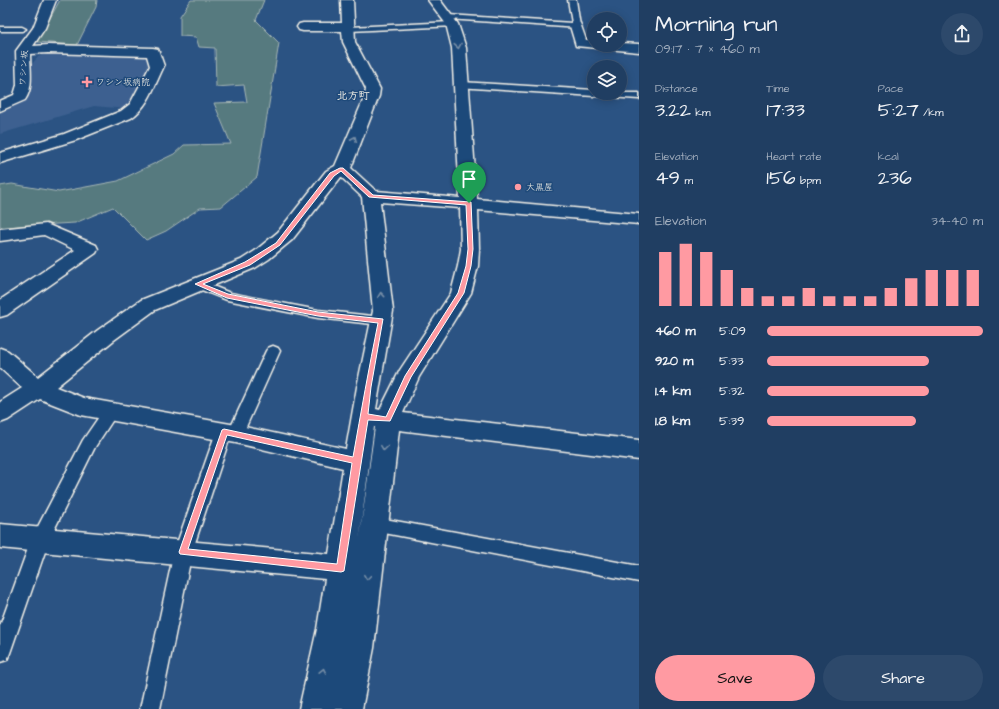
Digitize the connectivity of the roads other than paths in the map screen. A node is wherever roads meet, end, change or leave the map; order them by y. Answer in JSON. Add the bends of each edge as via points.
{"nodes":[{"id":1,"x":50,"y":0,"type":"edge"},
{"id":2,"x":347,"y":0,"type":"edge"},
{"id":3,"x":434,"y":0,"type":"edge"},
{"id":4,"x":572,"y":0,"type":"edge"},
{"id":5,"x":450,"y":21,"type":"junction"},
{"id":6,"x":576,"y":26,"type":"junction"},
{"id":7,"x":303,"y":27,"type":"dead end"},
{"id":8,"x":350,"y":28,"type":"junction"},
{"id":9,"x":0,"y":29,"type":"edge"},
{"id":10,"x":22,"y":29,"type":"dead end"},
{"id":11,"x":587,"y":43,"type":"edge"},
{"id":12,"x":627,"y":47,"type":"edge"},
{"id":13,"x":639,"y":48,"type":"edge"},
{"id":14,"x":23,"y":51,"type":"junction"},
{"id":15,"x":461,"y":85,"type":"junction"},
{"id":16,"x":639,"y":96,"type":"edge"},
{"id":17,"x":0,"y":107,"type":"edge"},
{"id":18,"x":0,"y":158,"type":"edge"},
{"id":19,"x":342,"y":169,"type":"junction"},
{"id":20,"x":371,"y":196,"type":"junction"},
{"id":21,"x":469,"y":203,"type":"junction"},
{"id":22,"x":639,"y":219,"type":"edge"},
{"id":23,"x":0,"y":236,"type":"edge"},
{"id":24,"x":198,"y":284,"type":"junction"},
{"id":25,"x":0,"y":310,"type":"edge"},
{"id":26,"x":381,"y":321,"type":"junction"},
{"id":27,"x":273,"y":351,"type":"dead end"},
{"id":28,"x":0,"y":356,"type":"edge"},
{"id":29,"x":38,"y":389,"type":"junction"},
{"id":30,"x":110,"y":412,"type":"junction"},
{"id":31,"x":0,"y":414,"type":"edge"},
{"id":32,"x":376,"y":418,"type":"junction"},
{"id":33,"x":230,"y":433,"type":"junction"},
{"id":34,"x":639,"y":450,"type":"edge"},
{"id":35,"x":356,"y":461,"type":"junction"},
{"id":36,"x":374,"y":524,"type":"junction"},
{"id":37,"x":0,"y":536,"type":"edge"},
{"id":38,"x":40,"y":540,"type":"junction"},
{"id":39,"x":183,"y":552,"type":"junction"},
{"id":40,"x":341,"y":568,"type":"junction"},
{"id":41,"x":639,"y":574,"type":"edge"},
{"id":42,"x":0,"y":653,"type":"edge"},
{"id":43,"x":150,"y":709,"type":"edge"},
{"id":44,"x":315,"y":709,"type":"edge"},
{"id":45,"x":346,"y":709,"type":"edge"}],
"edges":[{"from":1,"to":14,"type":"street","name":"ワシン坂","via":[[39,28]]},
{"from":2,"to":8,"type":"street"},
{"from":3,"to":5,"type":"street"},
{"from":4,"to":6,"type":"lane"},
{"from":5,"to":6,"type":"lane"},
{"from":5,"to":8,"type":"lane"},
{"from":5,"to":15,"type":"street","one_way":true,"via":[[459,48]]},
{"from":6,"to":11,"type":"street","via":[[582,43]]},
{"from":7,"to":8,"type":"street"},
{"from":19,"to":8,"type":"street","one_way":true,"via":[[373,89],[349,42]]},
{"from":9,"to":10,"type":"lane"},
{"from":12,"to":13,"type":"street"},
{"from":14,"to":17,"type":"street","name":"ワシン坂","via":[[24,85],[20,97]]},
{"from":14,"to":18,"type":"street","via":[[48,49],[153,52],[157,66],[134,109],[123,117]]},
{"from":15,"to":16,"type":"lane"},
{"from":15,"to":21,"type":"street"},
{"from":19,"to":20,"type":"street"},
{"from":19,"to":24,"type":"street","via":[[332,174],[278,244],[248,264]]},
{"from":20,"to":21,"type":"street"},
{"from":26,"to":20,"type":"street","one_way":true,"via":[[383,311]]},
{"from":21,"to":22,"type":"street"},
{"from":21,"to":32,"type":"street","via":[[470,249],[461,293],[408,376]]},
{"from":23,"to":25,"type":"street","via":[[46,229],[89,249]]},
{"from":24,"to":26,"type":"lane","via":[[234,298],[318,314]]},
{"from":24,"to":29,"type":"street","via":[[148,305]]},
{"from":26,"to":32,"type":"street","via":[[368,387]]},
{"from":27,"to":33,"type":"lane"},
{"from":28,"to":29,"type":"street"},
{"from":29,"to":30,"type":"street","via":[[81,406]]},
{"from":29,"to":31,"type":"street"},
{"from":30,"to":33,"type":"street"},
{"from":30,"to":38,"type":"lane","via":[[89,444]]},
{"from":32,"to":34,"type":"street"},
{"from":32,"to":35,"type":"street"},
{"from":32,"to":36,"type":"street","one_way":true},
{"from":33,"to":35,"type":"street"},
{"from":33,"to":39,"type":"lane"},
{"from":35,"to":40,"type":"street"},
{"from":36,"to":41,"type":"lane"},
{"from":36,"to":45,"type":"street","one_way":true,"via":[[359,648]]},
{"from":37,"to":38,"type":"street"},
{"from":38,"to":39,"type":"street"},
{"from":38,"to":42,"type":"lane"},
{"from":39,"to":40,"type":"street"},
{"from":39,"to":43,"type":"lane"},
{"from":44,"to":40,"type":"street","one_way":true,"via":[[332,629]]}]}
